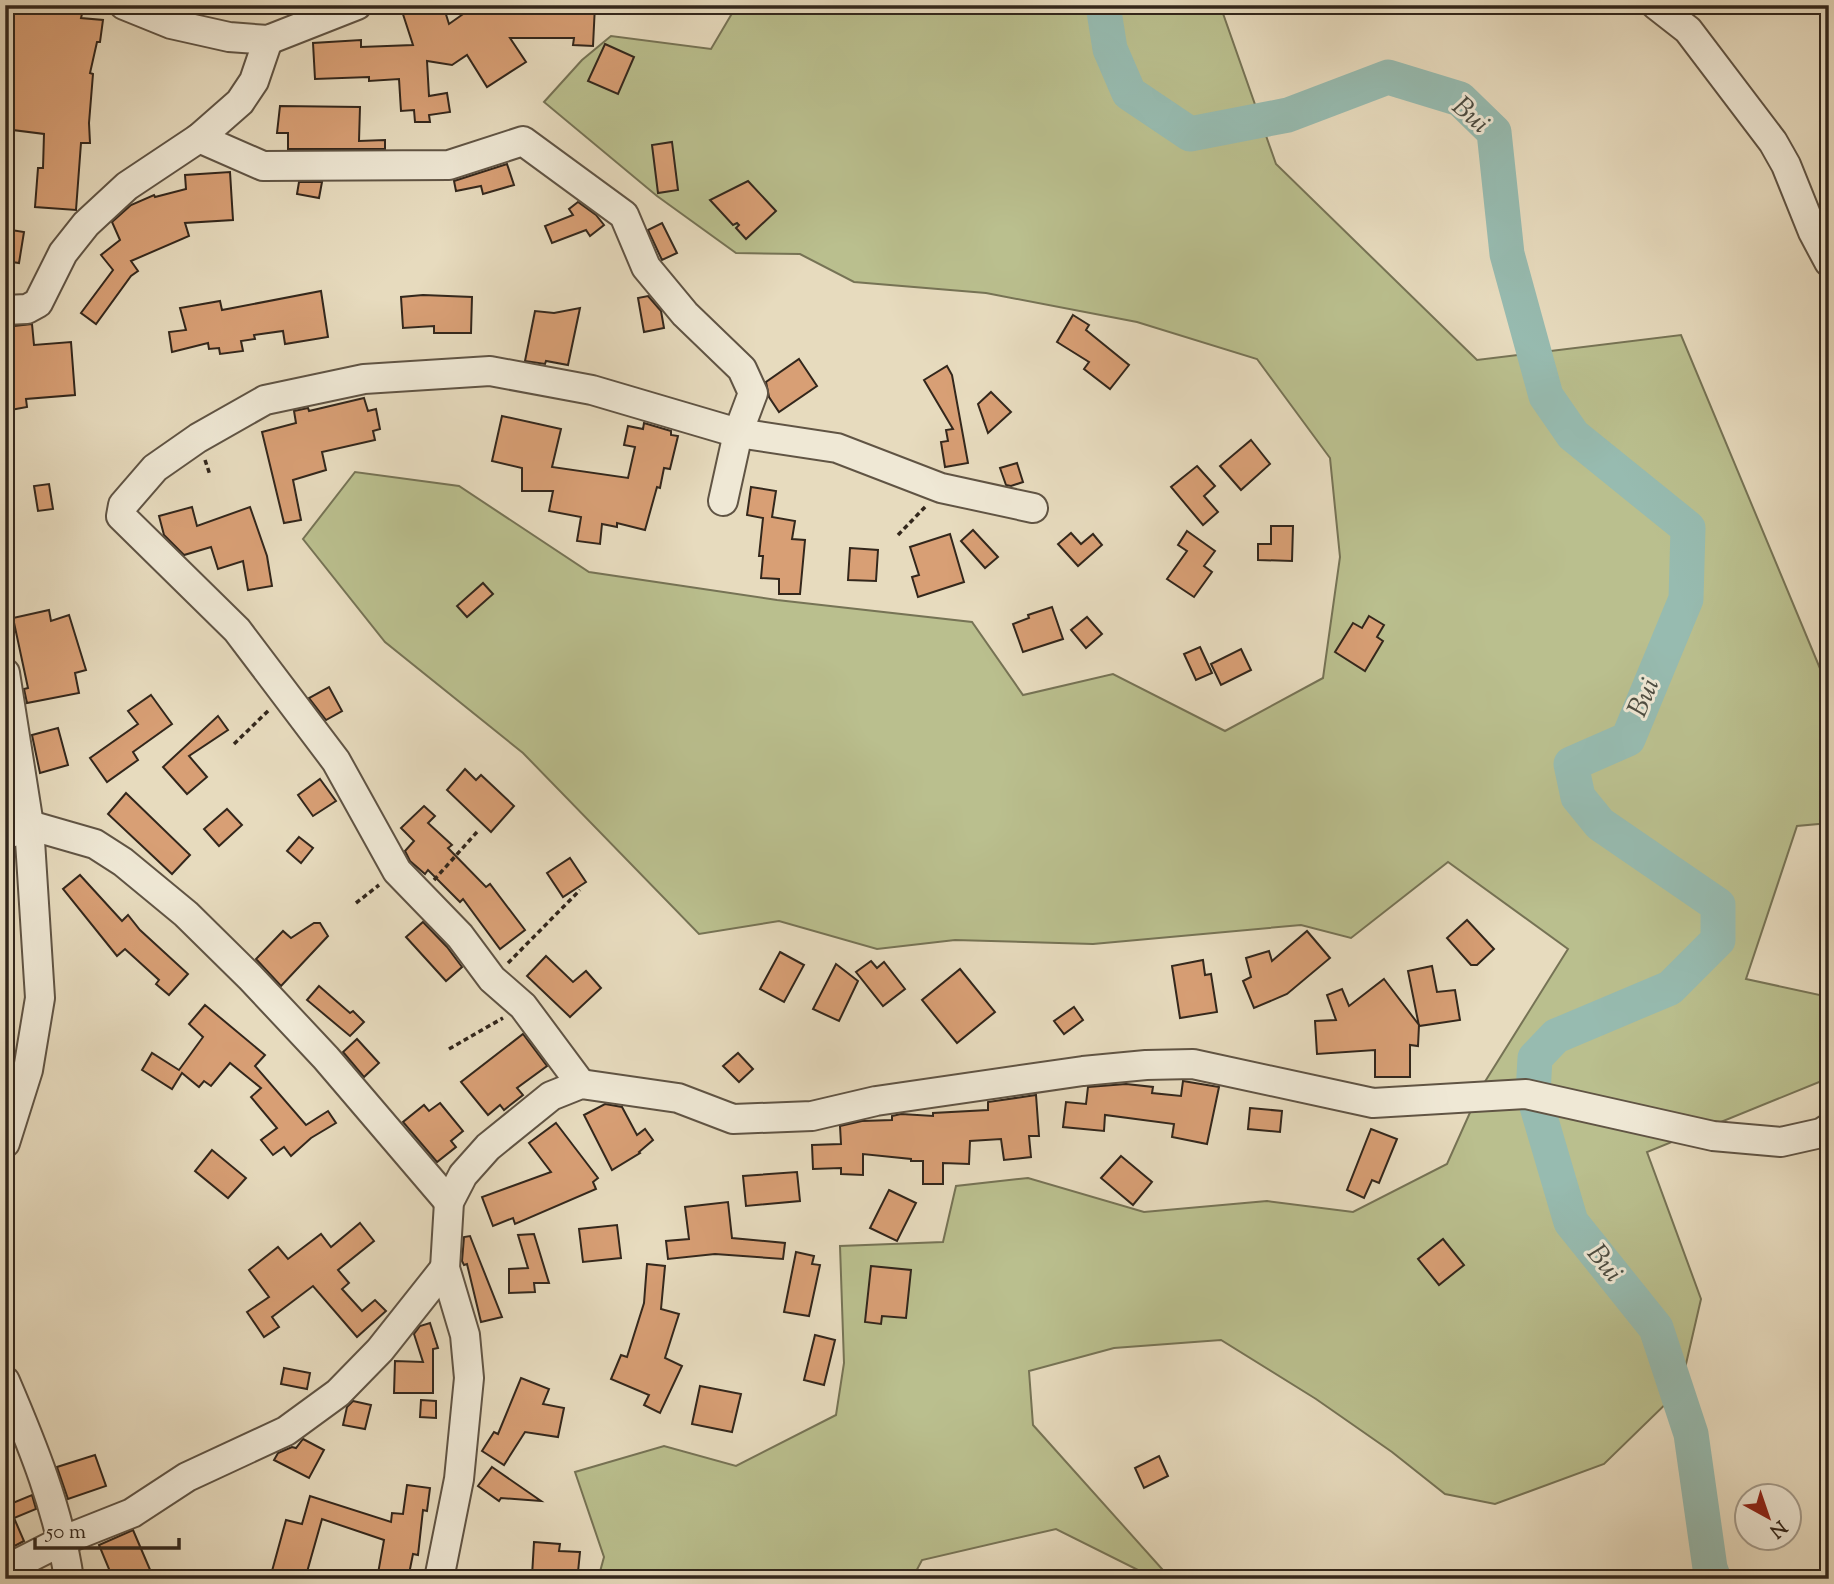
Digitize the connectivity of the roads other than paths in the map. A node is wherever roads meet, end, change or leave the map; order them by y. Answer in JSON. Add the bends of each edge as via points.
{"nodes":[{"id":1,"x":124,"y":5,"type":"edge"},
{"id":2,"x":357,"y":5,"type":"edge"},
{"id":3,"x":1656,"y":5,"type":"edge"},
{"id":4,"x":268,"y":40,"type":"junction"},
{"id":5,"x":199,"y":138,"type":"junction"},
{"id":6,"x":1829,"y":262,"type":"edge"},
{"id":7,"x":5,"y":310,"type":"edge"},
{"id":8,"x":738,"y":433,"type":"junction"},
{"id":9,"x":723,"y":500,"type":"dead end"},
{"id":10,"x":1033,"y":508,"type":"dead end"},
{"id":11,"x":5,"y":673,"type":"edge"},
{"id":12,"x":17,"y":830,"type":"edge"},
{"id":13,"x":581,"y":1084,"type":"junction"},
{"id":14,"x":1829,"y":1129,"type":"edge"},
{"id":15,"x":5,"y":1143,"type":"edge"},
{"id":16,"x":449,"y":1202,"type":"junction"},
{"id":17,"x":444,"y":1268,"type":"junction"},
{"id":18,"x":5,"y":1381,"type":"edge"},
{"id":19,"x":64,"y":1540,"type":"junction"},
{"id":20,"x":5,"y":1570,"type":"edge"},
{"id":21,"x":69,"y":1579,"type":"edge"},
{"id":22,"x":439,"y":1579,"type":"edge"}],
"edges":[{"from":1,"to":4,"type":"street","via":[[171,24]]},
{"from":2,"to":4,"type":"street"},
{"from":3,"to":6,"type":"street","via":[[1689,30],[1773,142]]},
{"from":4,"to":5,"type":"street","via":[[254,80],[240,102]]},
{"from":5,"to":7,"type":"street","via":[[127,186],[86,224],[63,253],[38,303],[27,309]]},
{"from":5,"to":8,"type":"street","via":[[263,166],[449,165],[523,141],[624,215],[646,267],[685,314],[742,369],[753,393]]},
{"from":8,"to":9,"type":"street"},
{"from":8,"to":10,"type":"street","via":[[837,448],[941,488]]},
{"from":8,"to":13,"type":"street","via":[[592,390],[490,371],[364,379],[265,400],[155,468],[123,505],[121,516],[237,630],[286,693],[336,761],[397,871],[460,936],[492,979],[523,1006]]},
{"from":11,"to":12,"type":"street"},
{"from":12,"to":15,"type":"street","via":[[40,998],[28,1070]]},
{"from":12,"to":16,"type":"street","via":[[95,844],[186,915],[326,1058]]},
{"from":13,"to":14,"type":"street","via":[[678,1098],[733,1119],[812,1116],[1011,1080],[1194,1064],[1373,1102],[1526,1094],[1713,1136],[1781,1142]]},
{"from":13,"to":16,"type":"street","via":[[551,1096],[488,1147],[463,1175]]},
{"from":16,"to":17,"type":"street"},
{"from":17,"to":19,"type":"street","via":[[380,1350],[338,1393],[286,1431],[187,1477],[132,1513]]},
{"from":17,"to":22,"type":"street","via":[[465,1335],[469,1378],[459,1479]]},
{"from":18,"to":19,"type":"street"},
{"from":19,"to":20,"type":"street"},
{"from":19,"to":21,"type":"street"}]}
